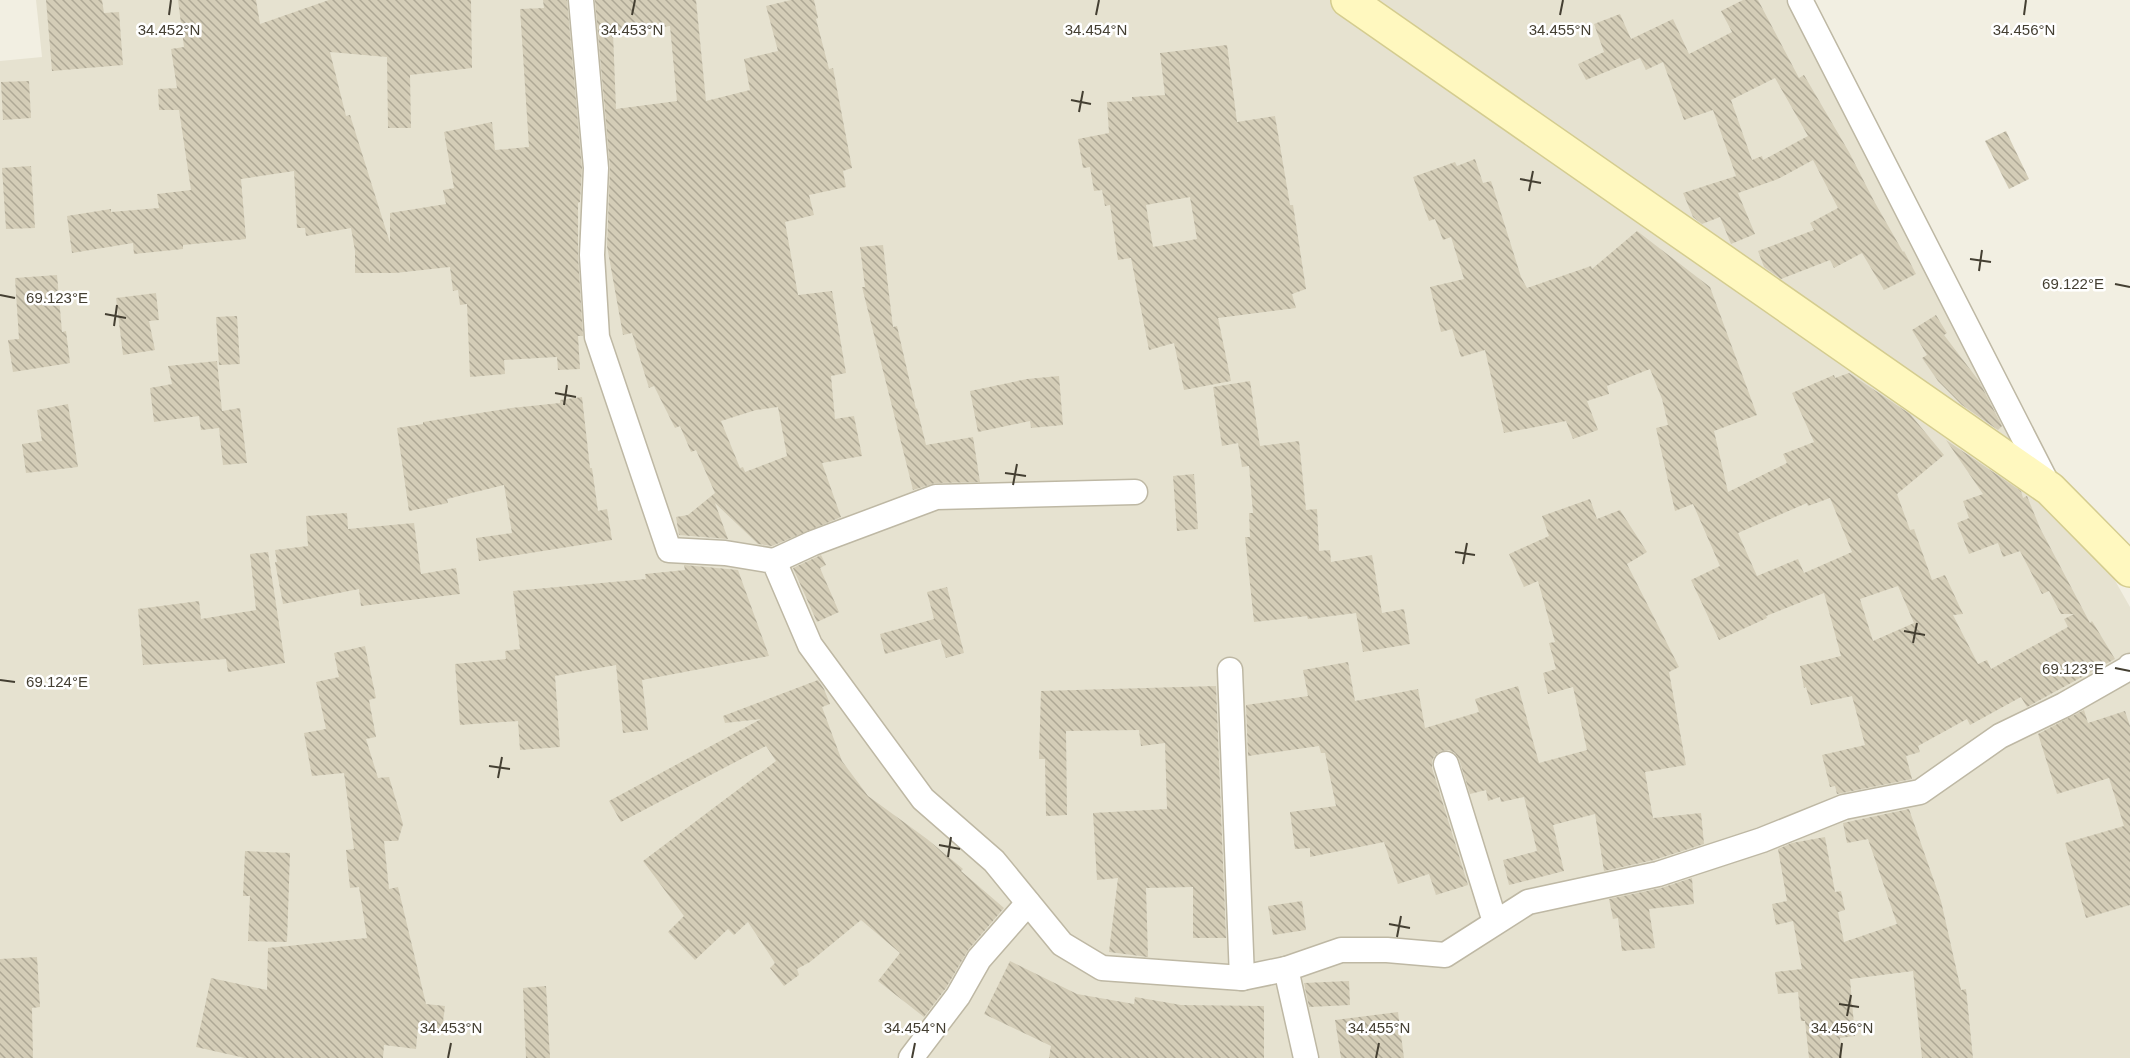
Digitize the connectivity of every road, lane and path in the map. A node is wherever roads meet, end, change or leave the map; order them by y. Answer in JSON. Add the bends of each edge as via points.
{"nodes":[{"id":1,"x":581,"y":0,"type":"edge"},
{"id":2,"x":1348,"y":0,"type":"edge"},
{"id":3,"x":1800,"y":0,"type":"edge"},
{"id":4,"x":2050,"y":489,"type":"junction"},
{"id":5,"x":1136,"y":492,"type":"dead end"},
{"id":6,"x":774,"y":561,"type":"junction"},
{"id":7,"x":2130,"y":570,"type":"edge"},
{"id":8,"x":2130,"y":666,"type":"edge"},
{"id":9,"x":1230,"y":670,"type":"dead end"},
{"id":10,"x":1446,"y":764,"type":"dead end"},
{"id":11,"x":1028,"y":903,"type":"junction"},
{"id":12,"x":1495,"y":922,"type":"junction"},
{"id":13,"x":1286,"y":969,"type":"junction"},
{"id":14,"x":1242,"y":978,"type":"junction"},
{"id":15,"x":911,"y":1058,"type":"edge"},
{"id":16,"x":1306,"y":1058,"type":"edge"}],
"edges":[{"from":1,"to":6,"type":"street","via":[[596,168],[592,255],[597,337],[665,539],[669,550]]},
{"from":2,"to":4,"type":"street"},
{"from":3,"to":4,"type":"street"},
{"from":4,"to":7,"type":"street"},
{"from":5,"to":6,"type":"street","via":[[936,497]]},
{"from":6,"to":11,"type":"street","via":[[810,645],[923,799],[994,861]]},
{"from":8,"to":12,"type":"street","via":[[2064,705],[2000,736],[1920,792],[1844,807],[1762,840],[1658,873],[1528,902]]},
{"from":9,"to":14,"type":"street"},
{"from":10,"to":12,"type":"street"},
{"from":11,"to":14,"type":"street","via":[[1062,944],[1102,968]]},
{"from":11,"to":15,"type":"street","via":[[979,959],[958,996]]},
{"from":12,"to":13,"type":"street","via":[[1445,955],[1341,951]]},
{"from":13,"to":14,"type":"street"},
{"from":13,"to":16,"type":"street"}]}
